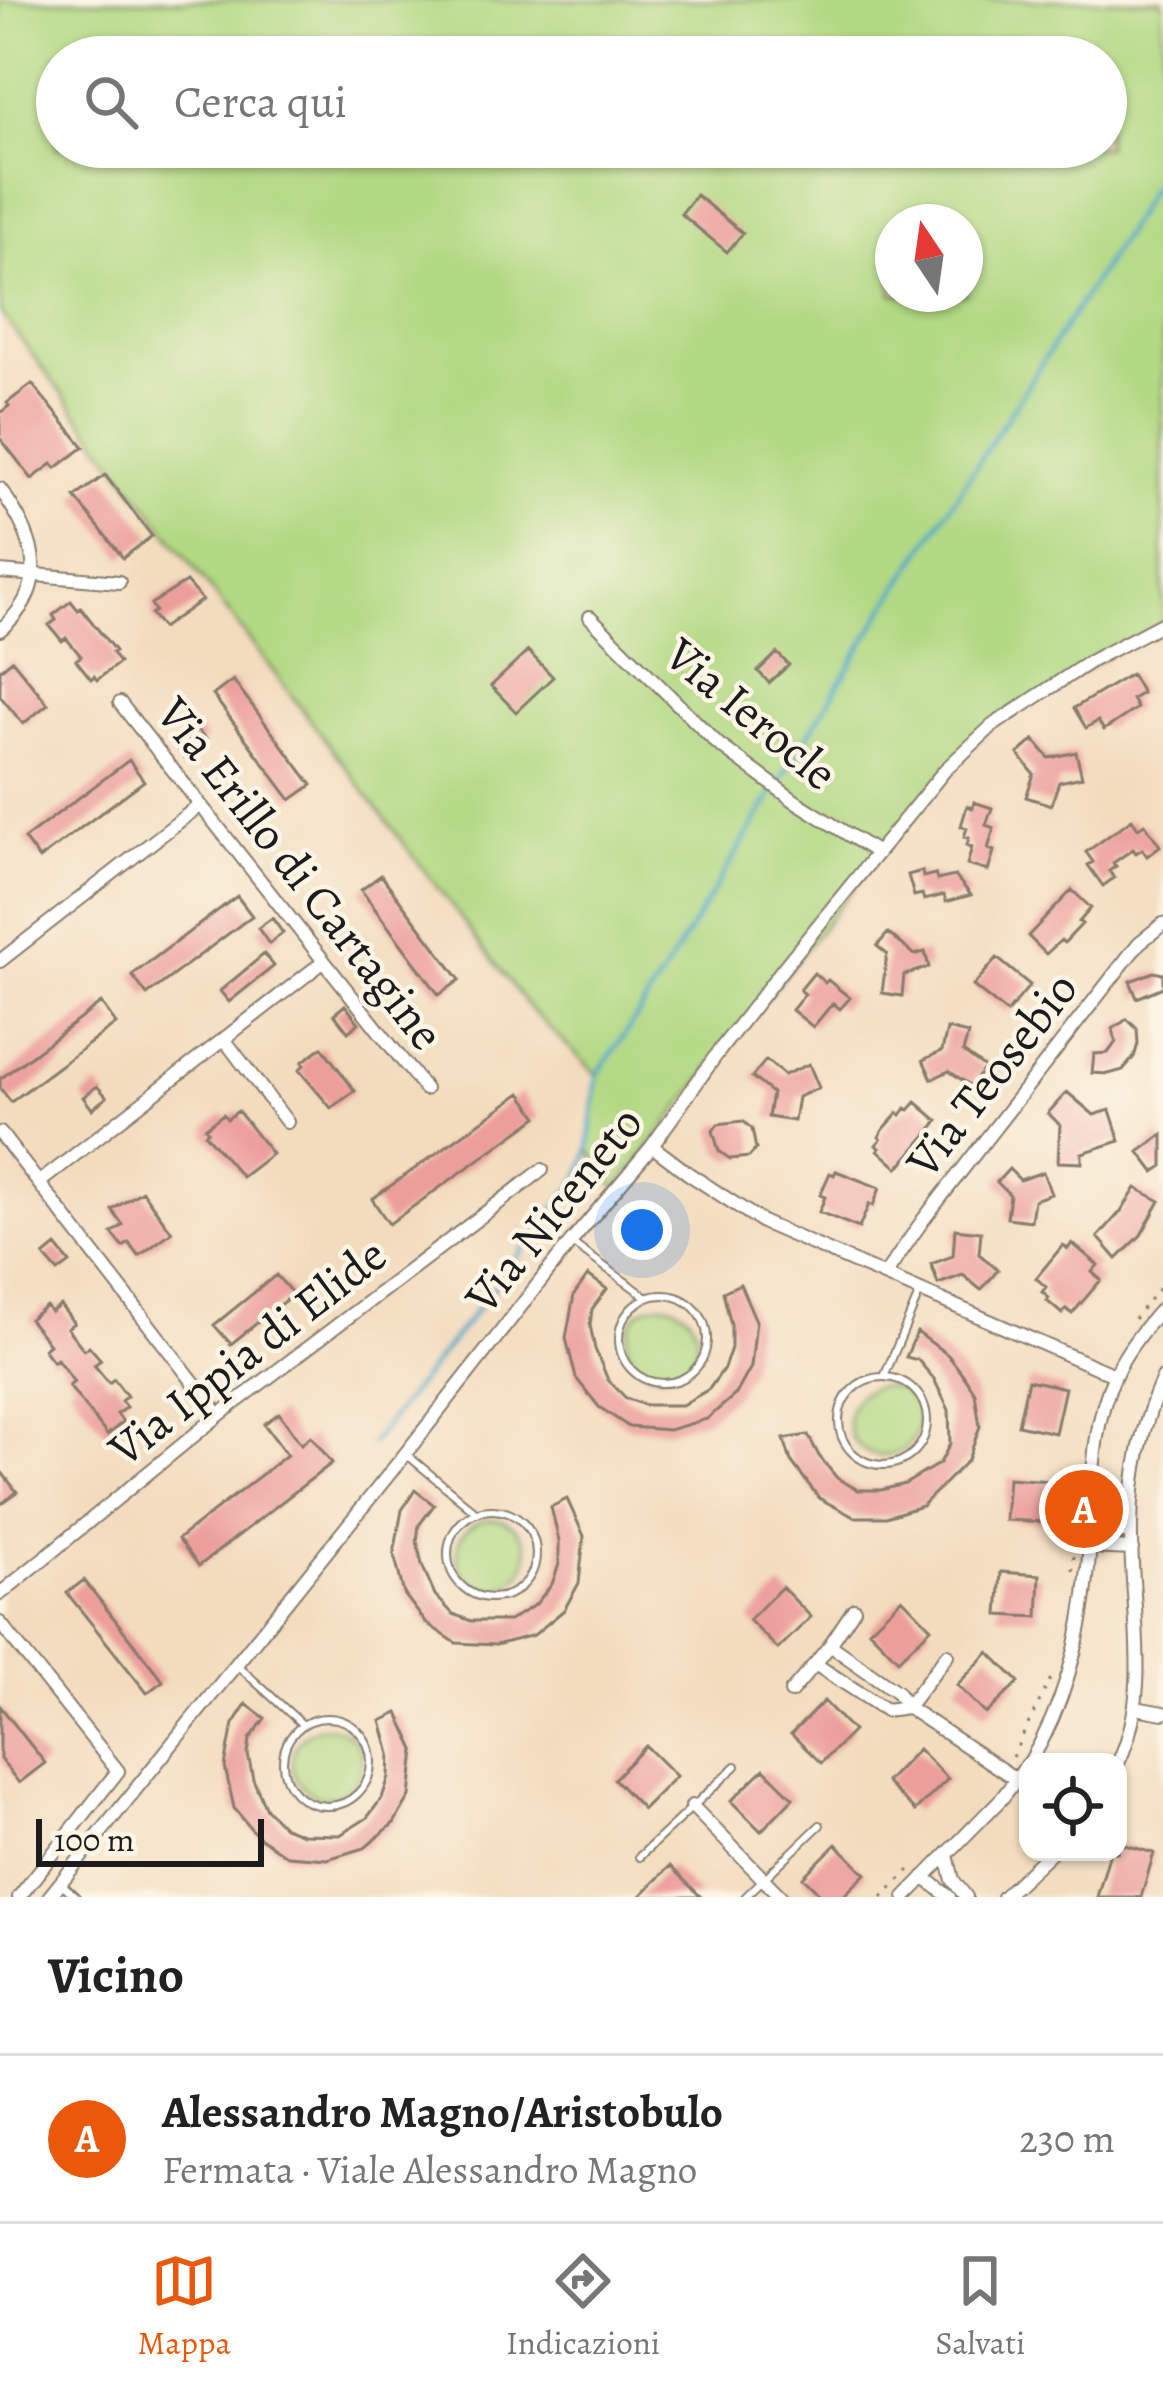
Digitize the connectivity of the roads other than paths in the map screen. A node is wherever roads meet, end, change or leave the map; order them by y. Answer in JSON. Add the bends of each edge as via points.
{"nodes":[{"id":1,"x":0,"y":489,"type":"edge"},
{"id":2,"x":0,"y":572,"type":"edge"},
{"id":3,"x":35,"y":576,"type":"junction"},
{"id":4,"x":118,"y":582,"type":"dead end"},
{"id":5,"x":590,"y":617,"type":"dead end"},
{"id":6,"x":1163,"y":623,"type":"edge"},
{"id":7,"x":0,"y":630,"type":"edge"},
{"id":8,"x":120,"y":703,"type":"dead end"},
{"id":9,"x":200,"y":805,"type":"junction"},
{"id":10,"x":876,"y":852,"type":"junction"},
{"id":11,"x":1163,"y":924,"type":"edge"},
{"id":12,"x":0,"y":961,"type":"edge"},
{"id":13,"x":323,"y":962,"type":"junction"},
{"id":14,"x":224,"y":1039,"type":"junction"},
{"id":15,"x":425,"y":1089,"type":"dead end"},
{"id":16,"x":287,"y":1122,"type":"dead end"},
{"id":17,"x":0,"y":1133,"type":"edge"},
{"id":18,"x":652,"y":1146,"type":"junction"},
{"id":19,"x":542,"y":1170,"type":"dead end"},
{"id":20,"x":40,"y":1182,"type":"junction"},
{"id":21,"x":571,"y":1242,"type":"junction"},
{"id":22,"x":885,"y":1275,"type":"junction"},
{"id":23,"x":920,"y":1292,"type":"junction"},
{"id":24,"x":648,"y":1298,"type":"junction"},
{"id":25,"x":1163,"y":1307,"type":"edge"},
{"id":26,"x":1114,"y":1376,"type":"junction"},
{"id":27,"x":884,"y":1377,"type":"junction"},
{"id":28,"x":1163,"y":1378,"type":"edge"},
{"id":29,"x":219,"y":1415,"type":"junction"},
{"id":30,"x":406,"y":1453,"type":"junction"},
{"id":31,"x":477,"y":1513,"type":"junction"},
{"id":32,"x":1131,"y":1532,"type":"junction"},
{"id":33,"x":1090,"y":1540,"type":"junction"},
{"id":34,"x":1132,"y":1549,"type":"junction"},
{"id":35,"x":0,"y":1594,"type":"edge"},
{"id":36,"x":854,"y":1609,"type":"dead end"},
{"id":37,"x":0,"y":1623,"type":"edge"},
{"id":38,"x":830,"y":1645,"type":"junction"},
{"id":39,"x":947,"y":1655,"type":"dead end"},
{"id":40,"x":235,"y":1664,"type":"junction"},
{"id":41,"x":815,"y":1664,"type":"junction"},
{"id":42,"x":791,"y":1692,"type":"dead end"},
{"id":43,"x":907,"y":1707,"type":"junction"},
{"id":44,"x":1136,"y":1708,"type":"junction"},
{"id":45,"x":1163,"y":1713,"type":"edge"},
{"id":46,"x":303,"y":1725,"type":"junction"},
{"id":47,"x":1035,"y":1753,"type":"edge"},
{"id":48,"x":1121,"y":1753,"type":"edge"},
{"id":49,"x":736,"y":1766,"type":"dead end"},
{"id":50,"x":118,"y":1771,"type":"junction"},
{"id":51,"x":1018,"y":1780,"type":"joint"},
{"id":52,"x":135,"y":1788,"type":"junction"},
{"id":53,"x":692,"y":1807,"type":"junction"},
{"id":54,"x":820,"y":1825,"type":"dead end"},
{"id":55,"x":947,"y":1855,"type":"junction"},
{"id":56,"x":639,"y":1857,"type":"dead end"},
{"id":57,"x":1042,"y":1861,"type":"edge"},
{"id":58,"x":920,"y":1871,"type":"junction"},
{"id":59,"x":764,"y":1879,"type":"junction"},
{"id":60,"x":60,"y":1883,"type":"junction"},
{"id":61,"x":20,"y":1897,"type":"edge"},
{"id":62,"x":49,"y":1897,"type":"edge"},
{"id":63,"x":76,"y":1897,"type":"edge"},
{"id":64,"x":746,"y":1897,"type":"edge"},
{"id":65,"x":781,"y":1897,"type":"edge"},
{"id":66,"x":905,"y":1897,"type":"edge"},
{"id":67,"x":949,"y":1897,"type":"edge"},
{"id":68,"x":966,"y":1897,"type":"edge"},
{"id":69,"x":1003,"y":1897,"type":"edge"}],
"edges":[{"from":1,"to":3,"type":"street","via":[[23,526]]},
{"from":2,"to":3,"type":"street"},
{"from":3,"to":4,"type":"street"},
{"from":3,"to":7,"type":"street","via":[[22,608]]},
{"from":5,"to":10,"type":"street","name":"Via Ierocle","via":[[718,744]]},
{"from":6,"to":10,"type":"street","name":"Via Niceneto","via":[[992,725]]},
{"from":8,"to":9,"type":"street","name":"Via Erillo di Cartagine"},
{"from":9,"to":12,"type":"street"},
{"from":9,"to":13,"type":"street","name":"Via Erillo di Cartagine"},
{"from":10,"to":18,"type":"street","name":"Via Niceneto"},
{"from":11,"to":22,"type":"street","name":"Via Teosebio","via":[[1139,943]]},
{"from":13,"to":14,"type":"street"},
{"from":13,"to":15,"type":"street","name":"Via Erillo di Cartagine"},
{"from":14,"to":16,"type":"street"},
{"from":14,"to":20,"type":"street"},
{"from":17,"to":20,"type":"street"},
{"from":18,"to":21,"type":"street","name":"Via Niceneto"},
{"from":18,"to":22,"type":"street","via":[[764,1223]]},
{"from":19,"to":29,"type":"street","name":"Via Ippia di Elide"},
{"from":20,"to":29,"type":"street"},
{"from":21,"to":24,"type":"lane"},
{"from":21,"to":30,"type":"street","name":"Via Niceneto"},
{"from":22,"to":23,"type":"street"},
{"from":23,"to":26,"type":"street"},
{"from":23,"to":27,"type":"lane"},
{"from":24,"to":24,"type":"lane","via":[[626,1315],[621,1354],[650,1382],[677,1381],[700,1361],[706,1332],[678,1298]]},
{"from":25,"to":26,"type":"street"},
{"from":26,"to":33,"type":"street","via":[[1098,1439]]},
{"from":27,"to":27,"type":"lane","via":[[856,1386],[839,1425],[852,1452],[879,1465],[917,1450],[927,1424],[910,1386]]},
{"from":28,"to":32,"type":"street","via":[[1139,1444]]},
{"from":29,"to":35,"type":"street","name":"Via Ippia di Elide"},
{"from":30,"to":31,"type":"lane"},
{"from":30,"to":40,"type":"street","name":"Via Niceneto"},
{"from":31,"to":31,"type":"lane","via":[[450,1542],[451,1569],[467,1591],[507,1595],[530,1576],[536,1546],[521,1520]]},
{"from":32,"to":33,"type":"street"},
{"from":32,"to":34,"type":"street"},
{"from":33,"to":34,"type":"street"},
{"from":33,"to":47,"type":"street","via":[[1072,1662]]},
{"from":34,"to":44,"type":"street"},
{"from":36,"to":38,"type":"street"},
{"from":37,"to":50,"type":"street"},
{"from":38,"to":41,"type":"street"},
{"from":38,"to":43,"type":"street"},
{"from":39,"to":43,"type":"street"},
{"from":40,"to":46,"type":"lane"},
{"from":40,"to":52,"type":"street","name":"Via Niceneto"},
{"from":41,"to":42,"type":"street"},
{"from":41,"to":43,"type":"street","via":[[886,1711]]},
{"from":43,"to":51,"type":"street"},
{"from":44,"to":45,"type":"street"},
{"from":44,"to":48,"type":"street"},
{"from":46,"to":46,"type":"lane","via":[[286,1747],[284,1775],[301,1798],[342,1804],[370,1772],[367,1743],[332,1719]]},
{"from":49,"to":53,"type":"lane"},
{"from":50,"to":52,"type":"street"},
{"from":50,"to":61,"type":"street"},
{"from":51,"to":55,"type":"street"},
{"from":52,"to":60,"type":"street","name":"Via Niceneto"},
{"from":53,"to":56,"type":"lane"},
{"from":53,"to":59,"type":"street"},
{"from":54,"to":59,"type":"lane"},
{"from":55,"to":58,"type":"street"},
{"from":55,"to":68,"type":"street"},
{"from":57,"to":69,"type":"street"},
{"from":58,"to":66,"type":"street"},
{"from":58,"to":67,"type":"street"},
{"from":59,"to":64,"type":"lane"},
{"from":59,"to":65,"type":"street"},
{"from":60,"to":62,"type":"street","name":"Via Niceneto"},
{"from":60,"to":63,"type":"lane"}]}
